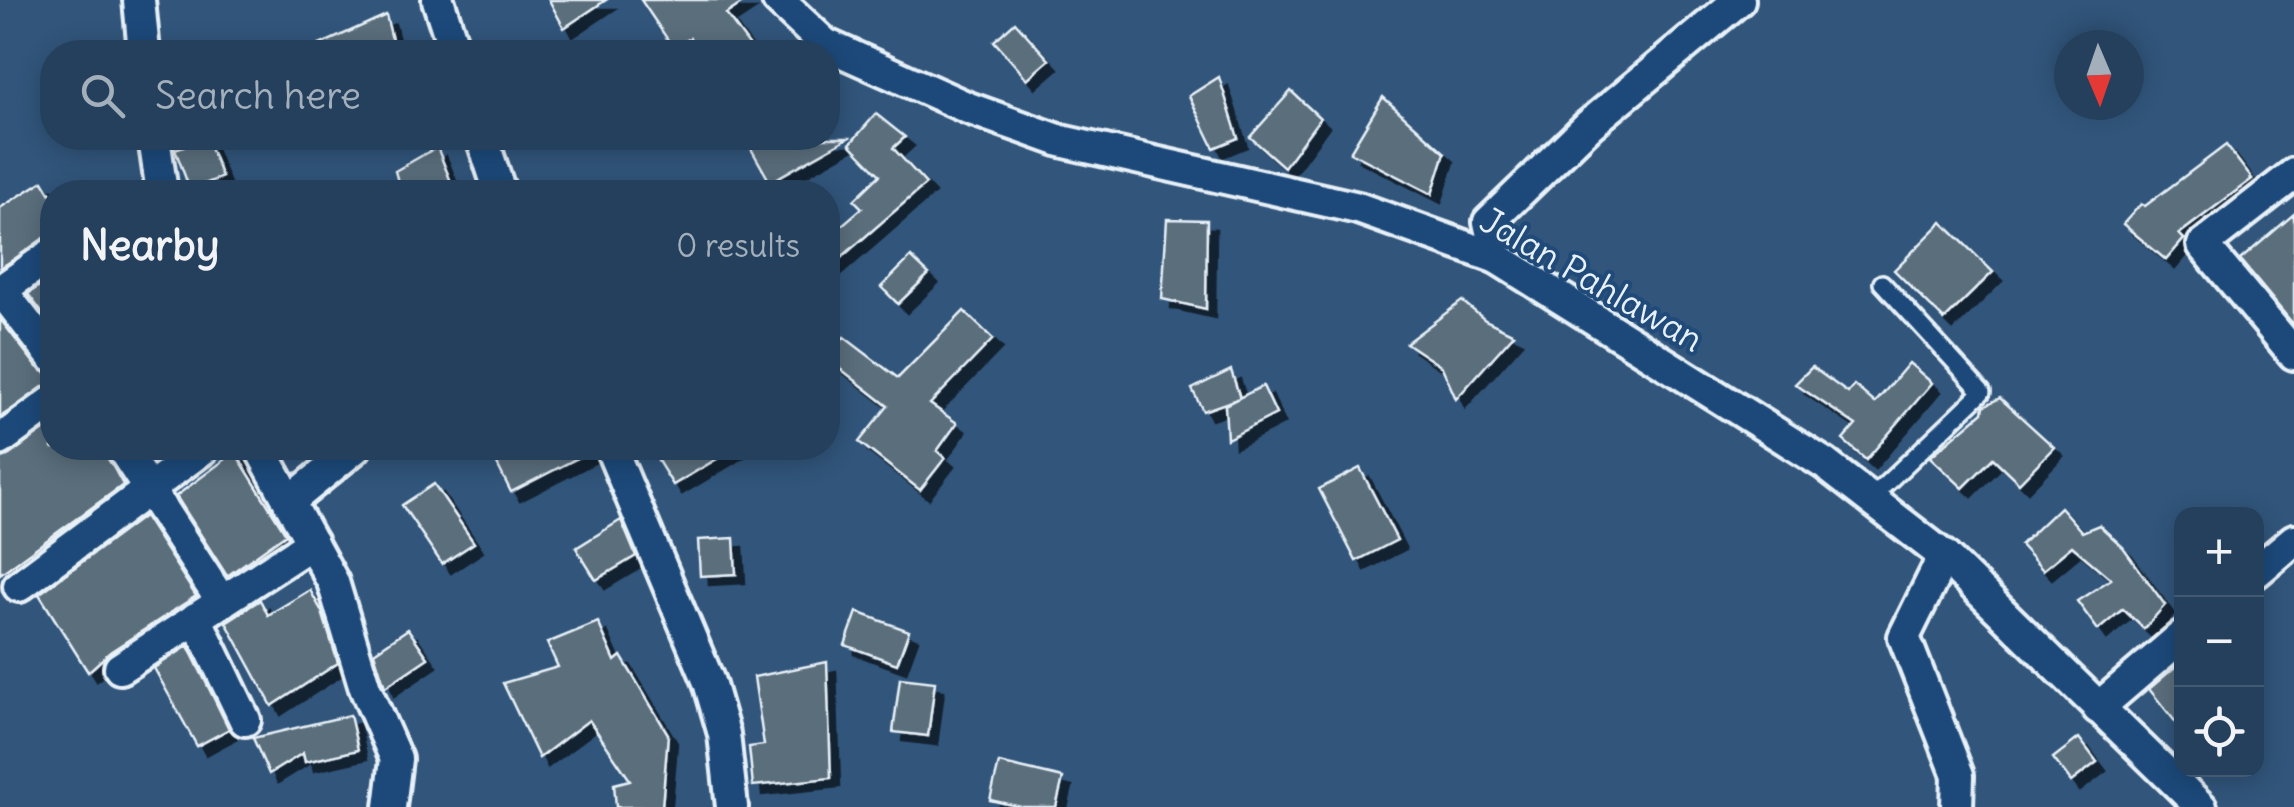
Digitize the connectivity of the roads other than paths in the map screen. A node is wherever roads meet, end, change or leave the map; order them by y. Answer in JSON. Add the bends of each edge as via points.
{"nodes":[{"id":1,"x":139,"y":0,"type":"edge"},
{"id":2,"x":438,"y":0,"type":"edge"},
{"id":3,"x":778,"y":0,"type":"edge"},
{"id":4,"x":1738,"y":0,"type":"edge"},
{"id":5,"x":143,"y":40,"type":"edge"},
{"id":6,"x":451,"y":40,"type":"edge"},
{"id":7,"x":821,"y":40,"type":"edge"},
{"id":8,"x":840,"y":51,"type":"edge"},
{"id":9,"x":156,"y":150,"type":"edge"},
{"id":10,"x":486,"y":150,"type":"edge"},
{"id":11,"x":2294,"y":174,"type":"edge"},
{"id":12,"x":160,"y":180,"type":"edge"},
{"id":13,"x":496,"y":180,"type":"edge"},
{"id":14,"x":1497,"y":258,"type":"junction"},
{"id":15,"x":40,"y":262,"type":"edge"},
{"id":16,"x":1882,"y":283,"type":"dead end"},
{"id":17,"x":1,"y":290,"type":"edge"},
{"id":18,"x":40,"y":340,"type":"edge"},
{"id":19,"x":2294,"y":354,"type":"edge"},
{"id":20,"x":40,"y":411,"type":"edge"},
{"id":21,"x":0,"y":440,"type":"edge"},
{"id":22,"x":131,"y":460,"type":"edge"},
{"id":23,"x":187,"y":460,"type":"edge"},
{"id":24,"x":266,"y":460,"type":"edge"},
{"id":25,"x":341,"y":460,"type":"edge"},
{"id":26,"x":616,"y":460,"type":"edge"},
{"id":27,"x":151,"y":486,"type":"junction"},
{"id":28,"x":1870,"y":499,"type":"junction"},
{"id":29,"x":288,"y":502,"type":"junction"},
{"id":30,"x":2294,"y":540,"type":"edge"},
{"id":31,"x":312,"y":543,"type":"junction"},
{"id":32,"x":1944,"y":556,"type":"junction"},
{"id":33,"x":2264,"y":565,"type":"edge"},
{"id":34,"x":19,"y":586,"type":"dead end"},
{"id":35,"x":209,"y":610,"type":"junction"},
{"id":36,"x":2174,"y":643,"type":"edge"},
{"id":37,"x":120,"y":668,"type":"dead end"},
{"id":38,"x":2098,"y":708,"type":"junction"},
{"id":39,"x":245,"y":720,"type":"dead end"},
{"id":40,"x":390,"y":807,"type":"edge"},
{"id":41,"x":732,"y":807,"type":"edge"},
{"id":42,"x":1957,"y":807,"type":"edge"},
{"id":43,"x":2201,"y":807,"type":"edge"}],
"edges":[{"from":1,"to":5,"type":"street"},
{"from":2,"to":6,"type":"street"},
{"from":3,"to":7,"type":"street","name":"Jalan Pahlawan"},
{"from":4,"to":14,"type":"street","via":[[1589,125],[1490,222]]},
{"from":8,"to":14,"type":"street","name":"Jalan Pahlawan","via":[[1061,141],[1358,208]]},
{"from":9,"to":12,"type":"street"},
{"from":10,"to":13,"type":"street"},
{"from":11,"to":19,"type":"street","via":[[2203,246]]},
{"from":14,"to":28,"type":"street","name":"Jalan Pahlawan"},
{"from":15,"to":17,"type":"street"},
{"from":16,"to":28,"type":"lane","via":[[1982,392]]},
{"from":17,"to":18,"type":"street"},
{"from":20,"to":21,"type":"street"},
{"from":22,"to":27,"type":"street"},
{"from":23,"to":27,"type":"street"},
{"from":24,"to":29,"type":"street"},
{"from":25,"to":29,"type":"street"},
{"from":26,"to":41,"type":"street","via":[[709,682],[724,734]]},
{"from":27,"to":34,"type":"street"},
{"from":27,"to":35,"type":"street"},
{"from":28,"to":32,"type":"street","name":"Jalan Pahlawan"},
{"from":29,"to":31,"type":"street"},
{"from":30,"to":33,"type":"street"},
{"from":31,"to":35,"type":"street"},
{"from":31,"to":40,"type":"street","via":[[333,582],[365,688],[396,759]]},
{"from":32,"to":38,"type":"street","name":"Jalan Pahlawan"},
{"from":32,"to":42,"type":"street","via":[[1904,637],[1958,774]]},
{"from":35,"to":37,"type":"street"},
{"from":35,"to":39,"type":"street"},
{"from":36,"to":38,"type":"street"},
{"from":38,"to":43,"type":"street","name":"Jalan Pahlawan"}]}
